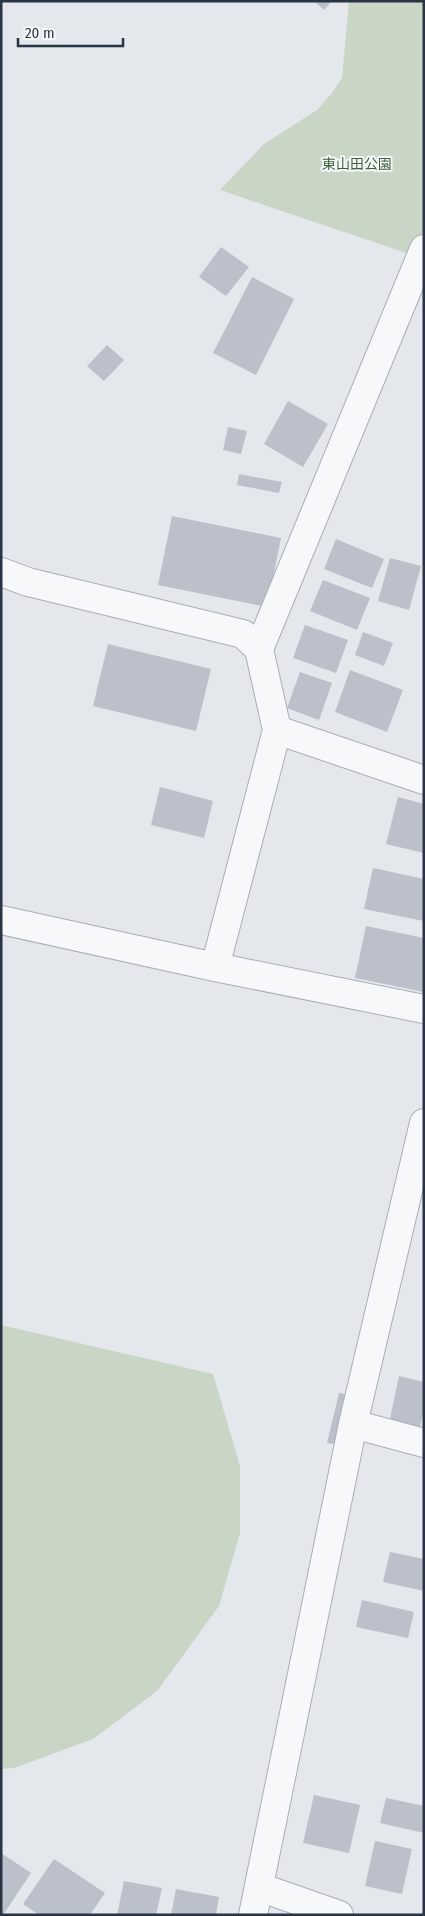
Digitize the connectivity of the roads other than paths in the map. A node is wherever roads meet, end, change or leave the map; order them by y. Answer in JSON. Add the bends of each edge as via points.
{"nodes":[{"id":1,"x":423,"y":256,"type":"edge"},
{"id":2,"x":1,"y":572,"type":"edge"},
{"id":3,"x":259,"y":649,"type":"junction"},
{"id":4,"x":277,"y":730,"type":"junction"},
{"id":5,"x":424,"y":780,"type":"edge"},
{"id":6,"x":1,"y":920,"type":"edge"},
{"id":7,"x":215,"y":967,"type":"junction"},
{"id":8,"x":424,"y":1010,"type":"edge"},
{"id":9,"x":424,"y":1123,"type":"edge"},
{"id":10,"x":353,"y":1424,"type":"junction"},
{"id":11,"x":424,"y":1443,"type":"edge"},
{"id":12,"x":258,"y":1887,"type":"junction"},
{"id":13,"x":253,"y":1915,"type":"edge"},
{"id":14,"x":339,"y":1915,"type":"edge"}],
"edges":[{"from":1,"to":3,"type":"street"},
{"from":2,"to":3,"type":"street","via":[[28,582],[243,634]]},
{"from":3,"to":4,"type":"street"},
{"from":4,"to":5,"type":"street"},
{"from":4,"to":7,"type":"street"},
{"from":6,"to":7,"type":"street"},
{"from":7,"to":8,"type":"street"},
{"from":9,"to":10,"type":"street"},
{"from":10,"to":11,"type":"street"},
{"from":10,"to":12,"type":"street"},
{"from":12,"to":13,"type":"street"},
{"from":12,"to":14,"type":"street"}]}
